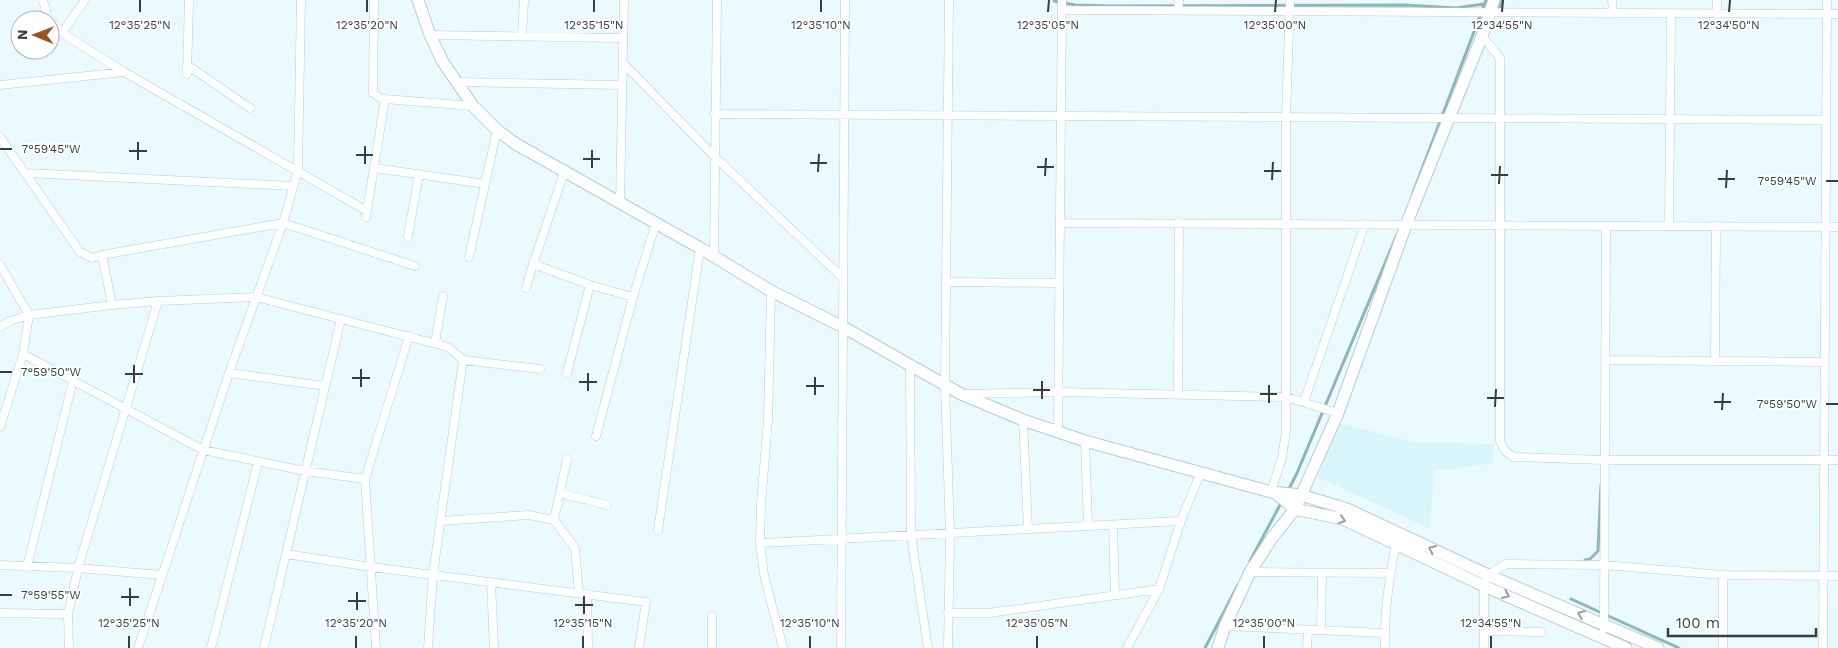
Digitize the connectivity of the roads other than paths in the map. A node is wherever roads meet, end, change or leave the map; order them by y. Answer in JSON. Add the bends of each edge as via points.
{"nodes":[{"id":1,"x":43,"y":0,"type":"edge"},
{"id":2,"x":85,"y":0,"type":"edge"},
{"id":3,"x":189,"y":0,"type":"edge"},
{"id":4,"x":301,"y":0,"type":"edge"},
{"id":5,"x":374,"y":0,"type":"edge"},
{"id":6,"x":418,"y":0,"type":"edge"},
{"id":7,"x":524,"y":0,"type":"edge"},
{"id":8,"x":624,"y":0,"type":"edge"},
{"id":9,"x":717,"y":0,"type":"edge"},
{"id":10,"x":845,"y":0,"type":"edge"},
{"id":11,"x":948,"y":0,"type":"edge"},
{"id":12,"x":1062,"y":0,"type":"edge"},
{"id":13,"x":1179,"y":0,"type":"edge"},
{"id":14,"x":1290,"y":0,"type":"edge"},
{"id":15,"x":1494,"y":0,"type":"edge"},
{"id":16,"x":1612,"y":0,"type":"edge"},
{"id":17,"x":1717,"y":0,"type":"edge"},
{"id":18,"x":1827,"y":0,"type":"edge"},
{"id":19,"x":1062,"y":10,"type":"junction"},
{"id":20,"x":1178,"y":10,"type":"junction"},
{"id":21,"x":1291,"y":11,"type":"junction"},
{"id":22,"x":1490,"y":12,"type":"junction"},
{"id":23,"x":1613,"y":13,"type":"junction"},
{"id":24,"x":1671,"y":13,"type":"junction"},
{"id":25,"x":1717,"y":13,"type":"junction"},
{"id":26,"x":1827,"y":14,"type":"junction"},
{"id":27,"x":1838,"y":14,"type":"edge"},
{"id":28,"x":62,"y":33,"type":"junction"},
{"id":29,"x":430,"y":35,"type":"junction"},
{"id":30,"x":522,"y":36,"type":"junction"},
{"id":31,"x":1482,"y":36,"type":"junction"},
{"id":32,"x":623,"y":38,"type":"junction"},
{"id":33,"x":623,"y":63,"type":"junction"},
{"id":34,"x":187,"y":65,"type":"junction"},
{"id":35,"x":124,"y":72,"type":"junction"},
{"id":36,"x":187,"y":74,"type":"dead end"},
{"id":37,"x":456,"y":82,"type":"junction"},
{"id":38,"x":0,"y":85,"type":"edge"},
{"id":39,"x":622,"y":85,"type":"junction"},
{"id":40,"x":386,"y":99,"type":"junction"},
{"id":41,"x":473,"y":106,"type":"junction"},
{"id":42,"x":250,"y":108,"type":"dead end"},
{"id":43,"x":715,"y":114,"type":"junction"},
{"id":44,"x":844,"y":115,"type":"junction"},
{"id":45,"x":948,"y":115,"type":"junction"},
{"id":46,"x":1060,"y":116,"type":"junction"},
{"id":47,"x":1286,"y":117,"type":"junction"},
{"id":48,"x":1449,"y":118,"type":"junction"},
{"id":49,"x":1500,"y":118,"type":"junction"},
{"id":50,"x":1669,"y":119,"type":"junction"},
{"id":51,"x":1826,"y":120,"type":"junction"},
{"id":52,"x":497,"y":130,"type":"junction"},
{"id":53,"x":0,"y":137,"type":"edge"},
{"id":54,"x":715,"y":157,"type":"junction"},
{"id":55,"x":375,"y":168,"type":"junction"},
{"id":56,"x":298,"y":170,"type":"junction"},
{"id":57,"x":565,"y":170,"type":"junction"},
{"id":58,"x":26,"y":173,"type":"junction"},
{"id":59,"x":419,"y":174,"type":"junction"},
{"id":60,"x":485,"y":184,"type":"junction"},
{"id":61,"x":294,"y":186,"type":"junction"},
{"id":62,"x":620,"y":202,"type":"junction"},
{"id":63,"x":656,"y":222,"type":"junction"},
{"id":64,"x":283,"y":223,"type":"junction"},
{"id":65,"x":1060,"y":223,"type":"junction"},
{"id":66,"x":1179,"y":223,"type":"junction"},
{"id":67,"x":1286,"y":224,"type":"junction"},
{"id":68,"x":1366,"y":224,"type":"junction"},
{"id":69,"x":1406,"y":224,"type":"junction"},
{"id":70,"x":1500,"y":225,"type":"junction"},
{"id":71,"x":1606,"y":226,"type":"junction"},
{"id":72,"x":1669,"y":226,"type":"junction"},
{"id":73,"x":1716,"y":226,"type":"junction"},
{"id":74,"x":1825,"y":227,"type":"junction"},
{"id":75,"x":1838,"y":227,"type":"edge"},
{"id":76,"x":408,"y":236,"type":"dead end"},
{"id":77,"x":700,"y":248,"type":"junction"},
{"id":78,"x":102,"y":255,"type":"junction"},
{"id":79,"x":714,"y":256,"type":"junction"},
{"id":80,"x":468,"y":257,"type":"dead end"},
{"id":81,"x":532,"y":264,"type":"junction"},
{"id":82,"x":0,"y":265,"type":"edge"},
{"id":83,"x":415,"y":266,"type":"dead end"},
{"id":84,"x":844,"y":278,"type":"junction"},
{"id":85,"x":946,"y":282,"type":"junction"},
{"id":86,"x":1059,"y":282,"type":"junction"},
{"id":87,"x":590,"y":285,"type":"junction"},
{"id":88,"x":526,"y":288,"type":"dead end"},
{"id":89,"x":770,"y":291,"type":"junction"},
{"id":90,"x":443,"y":296,"type":"dead end"},
{"id":91,"x":256,"y":297,"type":"junction"},
{"id":92,"x":633,"y":297,"type":"junction"},
{"id":93,"x":158,"y":301,"type":"junction"},
{"id":94,"x":112,"y":305,"type":"junction"},
{"id":95,"x":29,"y":316,"type":"junction"},
{"id":96,"x":341,"y":319,"type":"junction"},
{"id":97,"x":0,"y":327,"type":"edge"},
{"id":98,"x":843,"y":327,"type":"junction"},
{"id":99,"x":409,"y":336,"type":"junction"},
{"id":100,"x":436,"y":343,"type":"junction"},
{"id":101,"x":23,"y":354,"type":"junction"},
{"id":102,"x":464,"y":360,"type":"junction"},
{"id":103,"x":1606,"y":360,"type":"junction"},
{"id":104,"x":1715,"y":361,"type":"junction"},
{"id":105,"x":1824,"y":362,"type":"junction"},
{"id":106,"x":910,"y":365,"type":"junction"},
{"id":107,"x":540,"y":368,"type":"dead end"},
{"id":108,"x":229,"y":373,"type":"junction"},
{"id":109,"x":567,"y":373,"type":"dead end"},
{"id":110,"x":74,"y":380,"type":"junction"},
{"id":111,"x":945,"y":385,"type":"junction"},
{"id":112,"x":325,"y":386,"type":"junction"},
{"id":113,"x":1058,"y":392,"type":"junction"},
{"id":114,"x":961,"y":394,"type":"junction"},
{"id":115,"x":1178,"y":394,"type":"junction"},
{"id":116,"x":1286,"y":397,"type":"junction"},
{"id":117,"x":1304,"y":402,"type":"junction"},
{"id":118,"x":125,"y":408,"type":"junction"},
{"id":119,"x":1338,"y":413,"type":"junction"},
{"id":120,"x":1023,"y":420,"type":"junction"},
{"id":121,"x":0,"y":427,"type":"edge"},
{"id":122,"x":1058,"y":432,"type":"junction"},
{"id":123,"x":596,"y":436,"type":"dead end"},
{"id":124,"x":1085,"y":441,"type":"junction"},
{"id":125,"x":203,"y":450,"type":"junction"},
{"id":126,"x":567,"y":459,"type":"dead end"},
{"id":127,"x":1824,"y":459,"type":"junction"},
{"id":128,"x":1604,"y":460,"type":"junction"},
{"id":129,"x":1838,"y":460,"type":"edge"},
{"id":130,"x":258,"y":462,"type":"junction"},
{"id":131,"x":306,"y":471,"type":"junction"},
{"id":132,"x":1200,"y":474,"type":"junction"},
{"id":133,"x":366,"y":479,"type":"junction"},
{"id":134,"x":1273,"y":493,"type":"junction"},
{"id":135,"x":560,"y":494,"type":"junction"},
{"id":136,"x":1301,"y":496,"type":"junction"},
{"id":137,"x":607,"y":505,"type":"dead end"},
{"id":138,"x":1295,"y":508,"type":"junction"},
{"id":139,"x":554,"y":520,"type":"junction"},
{"id":140,"x":441,"y":521,"type":"junction"},
{"id":141,"x":1181,"y":521,"type":"junction"},
{"id":142,"x":1113,"y":525,"type":"junction"},
{"id":143,"x":1088,"y":526,"type":"junction"},
{"id":144,"x":1028,"y":529,"type":"junction"},
{"id":145,"x":658,"y":530,"type":"dead end"},
{"id":146,"x":950,"y":533,"type":"junction"},
{"id":147,"x":911,"y":535,"type":"junction"},
{"id":148,"x":842,"y":539,"type":"junction"},
{"id":149,"x":760,"y":543,"type":"junction"},
{"id":150,"x":1396,"y":544,"type":"junction"},
{"id":151,"x":286,"y":554,"type":"junction"},
{"id":152,"x":0,"y":565,"type":"edge"},
{"id":153,"x":1604,"y":565,"type":"junction"},
{"id":154,"x":27,"y":566,"type":"junction"},
{"id":155,"x":371,"y":567,"type":"junction"},
{"id":156,"x":78,"y":568,"type":"junction"},
{"id":157,"x":1250,"y":572,"type":"junction"},
{"id":158,"x":1390,"y":573,"type":"junction"},
{"id":159,"x":433,"y":574,"type":"junction"},
{"id":160,"x":1322,"y":574,"type":"junction"},
{"id":161,"x":162,"y":575,"type":"junction"},
{"id":162,"x":1723,"y":575,"type":"junction"},
{"id":163,"x":1838,"y":576,"type":"edge"},
{"id":164,"x":1823,"y":577,"type":"junction"},
{"id":165,"x":1486,"y":580,"type":"junction"},
{"id":166,"x":491,"y":582,"type":"junction"},
{"id":167,"x":1159,"y":589,"type":"junction"},
{"id":168,"x":583,"y":594,"type":"junction"},
{"id":169,"x":1115,"y":595,"type":"junction"},
{"id":170,"x":0,"y":613,"type":"edge"},
{"id":171,"x":948,"y":613,"type":"junction"},
{"id":172,"x":68,"y":614,"type":"junction"},
{"id":173,"x":712,"y":616,"type":"dead end"},
{"id":174,"x":1604,"y":624,"type":"junction"},
{"id":175,"x":1225,"y":626,"type":"junction"},
{"id":176,"x":1321,"y":630,"type":"junction"},
{"id":177,"x":1308,"y":631,"type":"junction"},
{"id":178,"x":1484,"y":631,"type":"junction"},
{"id":179,"x":1541,"y":632,"type":"dead end"},
{"id":180,"x":1385,"y":633,"type":"junction"},
{"id":181,"x":1604,"y":638,"type":"junction"},
{"id":182,"x":69,"y":648,"type":"edge"},
{"id":183,"x":138,"y":648,"type":"edge"},
{"id":184,"x":211,"y":648,"type":"edge"},
{"id":185,"x":264,"y":648,"type":"edge"},
{"id":186,"x":376,"y":648,"type":"edge"},
{"id":187,"x":428,"y":648,"type":"edge"},
{"id":188,"x":494,"y":648,"type":"edge"},
{"id":189,"x":588,"y":648,"type":"edge"},
{"id":190,"x":639,"y":648,"type":"edge"},
{"id":191,"x":712,"y":648,"type":"edge"},
{"id":192,"x":783,"y":648,"type":"edge"},
{"id":193,"x":841,"y":648,"type":"edge"},
{"id":194,"x":928,"y":648,"type":"edge"},
{"id":195,"x":948,"y":648,"type":"edge"},
{"id":196,"x":1127,"y":648,"type":"edge"},
{"id":197,"x":1218,"y":648,"type":"edge"},
{"id":198,"x":1307,"y":648,"type":"edge"},
{"id":199,"x":1385,"y":648,"type":"edge"},
{"id":200,"x":1484,"y":648,"type":"edge"},
{"id":201,"x":1626,"y":648,"type":"edge"},
{"id":202,"x":1658,"y":648,"type":"edge"},
{"id":203,"x":1723,"y":648,"type":"edge"},
{"id":204,"x":1823,"y":648,"type":"edge"}],
"edges":[{"from":1,"to":28,"type":"street","via":[[47,16]]},
{"from":2,"to":28,"type":"street"},
{"from":3,"to":34,"type":"street"},
{"from":4,"to":56,"type":"street"},
{"from":5,"to":40,"type":"street","via":[[373,93]]},
{"from":6,"to":29,"type":"main road"},
{"from":7,"to":30,"type":"street"},
{"from":8,"to":32,"type":"street"},
{"from":9,"to":43,"type":"street"},
{"from":10,"to":44,"type":"street"},
{"from":11,"to":45,"type":"street"},
{"from":12,"to":19,"type":"street"},
{"from":13,"to":20,"type":"street"},
{"from":14,"to":21,"type":"street"},
{"from":15,"to":22,"type":"main road"},
{"from":16,"to":23,"type":"street"},
{"from":17,"to":25,"type":"street"},
{"from":18,"to":26,"type":"street"},
{"from":19,"to":20,"type":"street"},
{"from":19,"to":46,"type":"street"},
{"from":20,"to":21,"type":"street"},
{"from":21,"to":22,"type":"street"},
{"from":21,"to":47,"type":"street"},
{"from":22,"to":23,"type":"street"},
{"from":22,"to":31,"type":"main road"},
{"from":23,"to":24,"type":"street"},
{"from":24,"to":25,"type":"street"},
{"from":24,"to":50,"type":"street"},
{"from":25,"to":26,"type":"street"},
{"from":26,"to":27,"type":"street"},
{"from":26,"to":51,"type":"street"},
{"from":28,"to":35,"type":"street"},
{"from":29,"to":30,"type":"street"},
{"from":29,"to":37,"type":"main road"},
{"from":30,"to":32,"type":"street"},
{"from":31,"to":48,"type":"main road"},
{"from":31,"to":49,"type":"street","via":[[1500,58]]},
{"from":32,"to":33,"type":"street"},
{"from":33,"to":39,"type":"street"},
{"from":33,"to":54,"type":"street"},
{"from":34,"to":36,"type":"street"},
{"from":34,"to":42,"type":"street"},
{"from":35,"to":38,"type":"street"},
{"from":35,"to":56,"type":"street"},
{"from":37,"to":39,"type":"street"},
{"from":37,"to":41,"type":"main road"},
{"from":39,"to":62,"type":"street"},
{"from":40,"to":41,"type":"street"},
{"from":40,"to":55,"type":"street"},
{"from":41,"to":52,"type":"main road"},
{"from":43,"to":44,"type":"street"},
{"from":43,"to":54,"type":"street"},
{"from":44,"to":45,"type":"street"},
{"from":44,"to":84,"type":"street"},
{"from":45,"to":46,"type":"street"},
{"from":45,"to":85,"type":"street"},
{"from":46,"to":47,"type":"street"},
{"from":46,"to":65,"type":"street"},
{"from":47,"to":48,"type":"street"},
{"from":47,"to":67,"type":"street"},
{"from":48,"to":49,"type":"street"},
{"from":48,"to":69,"type":"main road"},
{"from":49,"to":50,"type":"street"},
{"from":49,"to":70,"type":"street"},
{"from":50,"to":51,"type":"street"},
{"from":50,"to":72,"type":"street"},
{"from":51,"to":74,"type":"street"},
{"from":52,"to":57,"type":"main road"},
{"from":52,"to":60,"type":"street"},
{"from":53,"to":58,"type":"street"},
{"from":54,"to":79,"type":"street"},
{"from":54,"to":84,"type":"street"},
{"from":55,"to":56,"type":"street","via":[[367,214]]},
{"from":55,"to":59,"type":"street"},
{"from":56,"to":61,"type":"street"},
{"from":57,"to":62,"type":"main road"},
{"from":57,"to":81,"type":"street"},
{"from":58,"to":61,"type":"street"},
{"from":58,"to":78,"type":"street","via":[[80,252],[92,258]]},
{"from":59,"to":60,"type":"street"},
{"from":59,"to":76,"type":"street"},
{"from":60,"to":80,"type":"street"},
{"from":61,"to":64,"type":"street"},
{"from":62,"to":63,"type":"main road"},
{"from":63,"to":77,"type":"main road"},
{"from":63,"to":92,"type":"street"},
{"from":64,"to":78,"type":"street"},
{"from":64,"to":83,"type":"street"},
{"from":64,"to":91,"type":"street"},
{"from":65,"to":66,"type":"street"},
{"from":65,"to":86,"type":"street"},
{"from":66,"to":67,"type":"street"},
{"from":66,"to":115,"type":"street"},
{"from":67,"to":68,"type":"street"},
{"from":67,"to":116,"type":"street"},
{"from":68,"to":69,"type":"street"},
{"from":68,"to":117,"type":"street"},
{"from":69,"to":70,"type":"street"},
{"from":69,"to":119,"type":"main road"},
{"from":70,"to":71,"type":"street"},
{"from":70,"to":128,"type":"street","via":[[1500,441],[1505,451],[1514,457]]},
{"from":71,"to":72,"type":"street"},
{"from":71,"to":103,"type":"street"},
{"from":72,"to":73,"type":"street"},
{"from":73,"to":74,"type":"street"},
{"from":73,"to":104,"type":"street"},
{"from":74,"to":75,"type":"street"},
{"from":74,"to":105,"type":"street"},
{"from":77,"to":79,"type":"main road"},
{"from":77,"to":145,"type":"street"},
{"from":78,"to":94,"type":"street"},
{"from":79,"to":89,"type":"main road"},
{"from":81,"to":87,"type":"street"},
{"from":81,"to":88,"type":"street"},
{"from":82,"to":95,"type":"street"},
{"from":84,"to":98,"type":"street"},
{"from":85,"to":86,"type":"street"},
{"from":85,"to":111,"type":"street"},
{"from":86,"to":113,"type":"street"},
{"from":87,"to":92,"type":"street"},
{"from":87,"to":109,"type":"street"},
{"from":89,"to":98,"type":"main road"},
{"from":89,"to":149,"type":"street","via":[[768,420]]},
{"from":90,"to":100,"type":"street"},
{"from":91,"to":93,"type":"street"},
{"from":91,"to":96,"type":"street"},
{"from":91,"to":108,"type":"street"},
{"from":92,"to":123,"type":"street"},
{"from":93,"to":94,"type":"street"},
{"from":93,"to":118,"type":"street"},
{"from":94,"to":95,"type":"street"},
{"from":95,"to":97,"type":"street"},
{"from":95,"to":101,"type":"street"},
{"from":96,"to":99,"type":"street"},
{"from":96,"to":112,"type":"street"},
{"from":98,"to":106,"type":"main road"},
{"from":98,"to":148,"type":"street"},
{"from":99,"to":100,"type":"street"},
{"from":99,"to":133,"type":"street"},
{"from":100,"to":102,"type":"street","via":[[448,346]]},
{"from":101,"to":110,"type":"street"},
{"from":101,"to":121,"type":"street"},
{"from":102,"to":107,"type":"street"},
{"from":102,"to":140,"type":"street"},
{"from":103,"to":104,"type":"street"},
{"from":103,"to":128,"type":"street"},
{"from":104,"to":105,"type":"street"},
{"from":105,"to":127,"type":"street"},
{"from":106,"to":111,"type":"main road"},
{"from":106,"to":147,"type":"street"},
{"from":108,"to":112,"type":"street"},
{"from":108,"to":125,"type":"street"},
{"from":110,"to":118,"type":"street"},
{"from":110,"to":154,"type":"street"},
{"from":111,"to":114,"type":"main road"},
{"from":111,"to":146,"type":"street"},
{"from":112,"to":131,"type":"street"},
{"from":113,"to":114,"type":"street"},
{"from":113,"to":115,"type":"street"},
{"from":113,"to":122,"type":"street"},
{"from":114,"to":120,"type":"main road"},
{"from":115,"to":116,"type":"street"},
{"from":116,"to":117,"type":"street"},
{"from":116,"to":134,"type":"street","via":[[1286,431]]},
{"from":117,"to":119,"type":"street"},
{"from":118,"to":125,"type":"street"},
{"from":118,"to":156,"type":"street"},
{"from":119,"to":136,"type":"main road"},
{"from":120,"to":122,"type":"main road"},
{"from":120,"to":144,"type":"street"},
{"from":122,"to":124,"type":"main road"},
{"from":124,"to":132,"type":"main road"},
{"from":124,"to":143,"type":"street"},
{"from":125,"to":130,"type":"street"},
{"from":125,"to":161,"type":"street"},
{"from":126,"to":135,"type":"street"},
{"from":127,"to":128,"type":"street"},
{"from":127,"to":129,"type":"street"},
{"from":127,"to":164,"type":"street"},
{"from":128,"to":153,"type":"street"},
{"from":130,"to":131,"type":"street"},
{"from":130,"to":184,"type":"street"},
{"from":131,"to":133,"type":"street"},
{"from":131,"to":151,"type":"street"},
{"from":132,"to":134,"type":"main road"},
{"from":132,"to":141,"type":"street"},
{"from":133,"to":155,"type":"street"},
{"from":134,"to":136,"type":"main road"},
{"from":134,"to":138,"type":"main road"},
{"from":135,"to":137,"type":"street"},
{"from":135,"to":139,"type":"street"},
{"from":136,"to":138,"type":"main road"},
{"from":165,"to":136,"type":"main road","one_way":true,"via":[[1348,509]]},
{"from":138,"to":150,"type":"main road","one_way":true,"via":[[1343,519]]},
{"from":138,"to":157,"type":"main road"},
{"from":139,"to":140,"type":"street","via":[[528,515]]},
{"from":139,"to":168,"type":"street","via":[[575,548]]},
{"from":140,"to":159,"type":"street"},
{"from":141,"to":142,"type":"street"},
{"from":141,"to":167,"type":"street"},
{"from":142,"to":143,"type":"street"},
{"from":142,"to":169,"type":"street"},
{"from":143,"to":144,"type":"street"},
{"from":144,"to":146,"type":"street"},
{"from":146,"to":147,"type":"street"},
{"from":146,"to":171,"type":"street"},
{"from":147,"to":148,"type":"street"},
{"from":147,"to":194,"type":"street"},
{"from":148,"to":149,"type":"street"},
{"from":148,"to":193,"type":"street"},
{"from":149,"to":192,"type":"street","via":[[764,575]]},
{"from":150,"to":158,"type":"street"},
{"from":150,"to":165,"type":"main road"},
{"from":151,"to":155,"type":"street"},
{"from":151,"to":185,"type":"street"},
{"from":152,"to":154,"type":"street"},
{"from":153,"to":162,"type":"street"},
{"from":153,"to":165,"type":"street","via":[[1506,564]]},
{"from":153,"to":174,"type":"street"},
{"from":154,"to":156,"type":"street"},
{"from":155,"to":159,"type":"street"},
{"from":155,"to":186,"type":"street"},
{"from":156,"to":161,"type":"street"},
{"from":156,"to":172,"type":"street"},
{"from":157,"to":160,"type":"street"},
{"from":157,"to":175,"type":"main road"},
{"from":158,"to":160,"type":"street"},
{"from":158,"to":180,"type":"street"},
{"from":159,"to":166,"type":"street"},
{"from":159,"to":187,"type":"street"},
{"from":160,"to":176,"type":"street"},
{"from":161,"to":183,"type":"street"},
{"from":162,"to":164,"type":"street"},
{"from":162,"to":203,"type":"street"},
{"from":163,"to":164,"type":"street"},
{"from":164,"to":204,"type":"street"},
{"from":174,"to":165,"type":"main road","one_way":true},
{"from":165,"to":178,"type":"street"},
{"from":165,"to":181,"type":"main road","one_way":true},
{"from":166,"to":168,"type":"street"},
{"from":166,"to":188,"type":"street"},
{"from":167,"to":169,"type":"street"},
{"from":167,"to":196,"type":"street"},
{"from":168,"to":189,"type":"street"},
{"from":168,"to":190,"type":"street","via":[[646,602]]},
{"from":169,"to":171,"type":"street","via":[[990,613]]},
{"from":170,"to":172,"type":"street"},
{"from":171,"to":195,"type":"street"},
{"from":172,"to":182,"type":"street"},
{"from":173,"to":191,"type":"street"},
{"from":174,"to":181,"type":"street"},
{"from":174,"to":202,"type":"main road"},
{"from":175,"to":177,"type":"street"},
{"from":175,"to":197,"type":"main road"},
{"from":176,"to":177,"type":"street"},
{"from":176,"to":180,"type":"street"},
{"from":177,"to":198,"type":"street"},
{"from":178,"to":179,"type":"street"},
{"from":178,"to":200,"type":"street"},
{"from":180,"to":199,"type":"street"},
{"from":181,"to":201,"type":"main road"}]}
